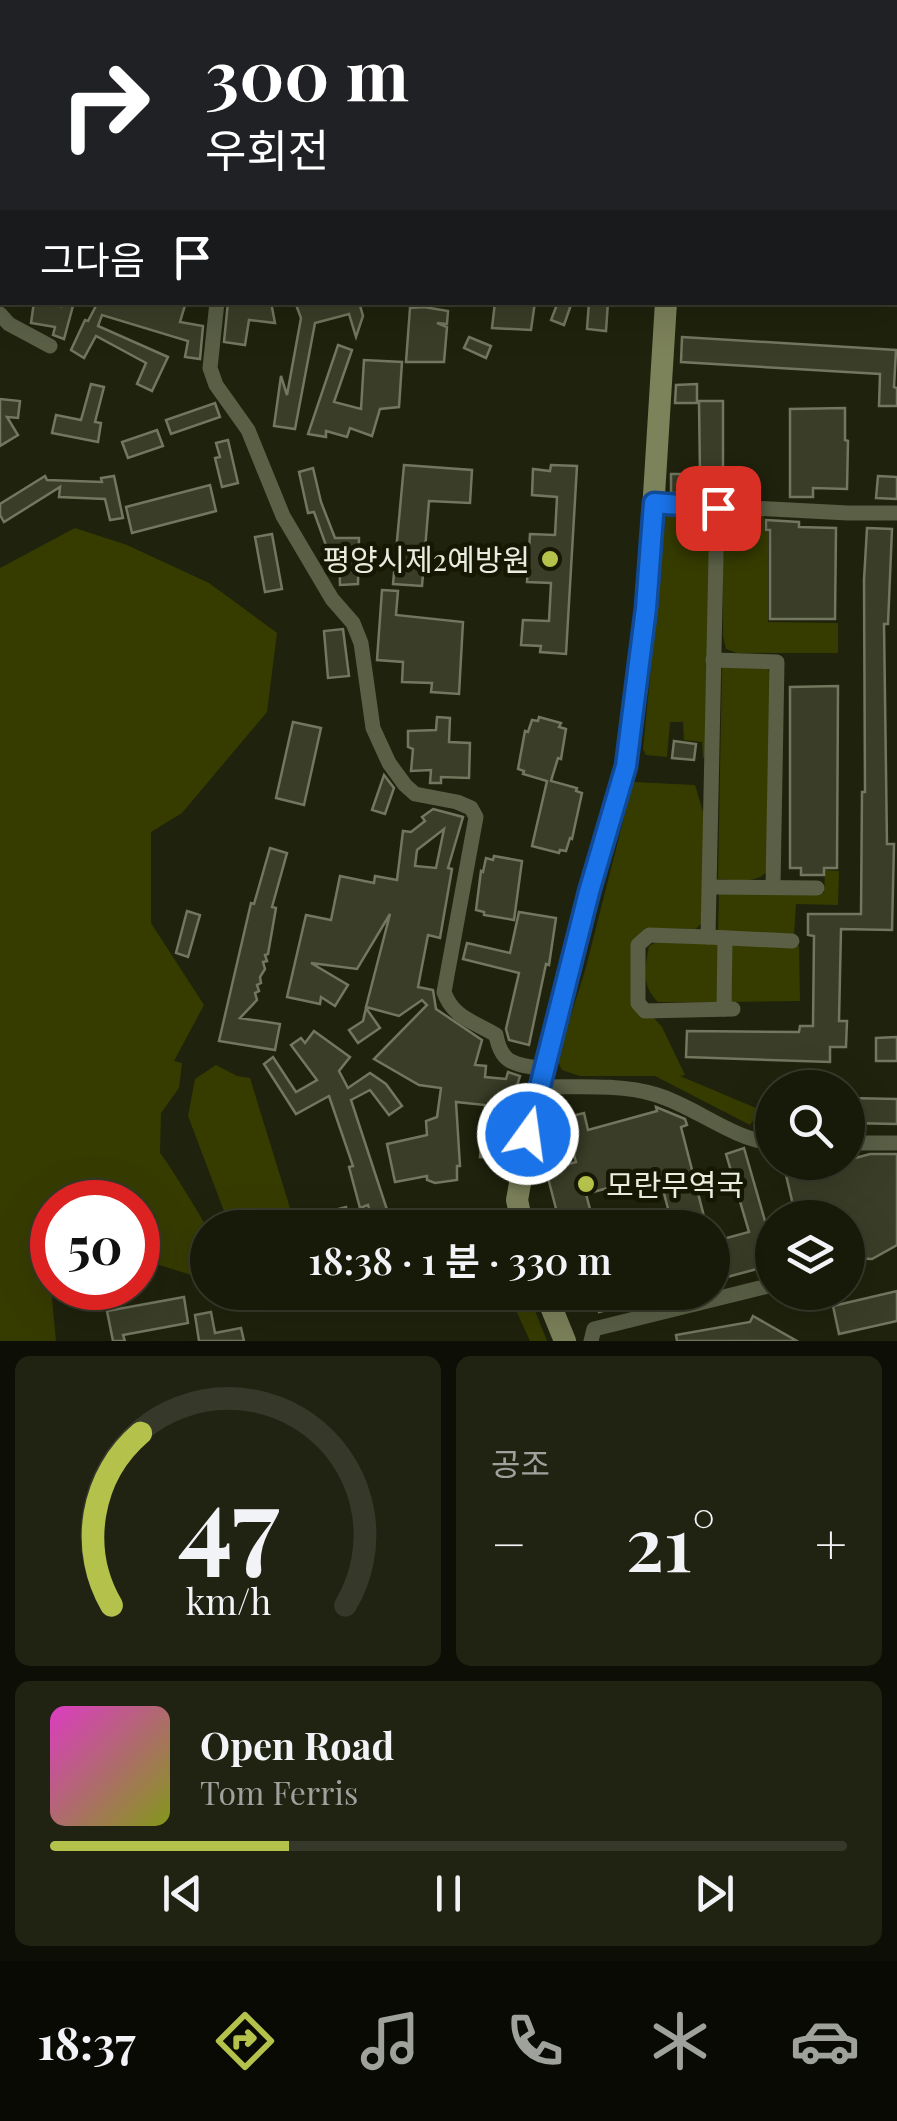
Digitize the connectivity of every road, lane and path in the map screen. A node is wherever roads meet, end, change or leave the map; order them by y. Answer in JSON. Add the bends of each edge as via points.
{"nodes":[{"id":1,"x":217,"y":305,"type":"edge"},
{"id":2,"x":666,"y":305,"type":"edge"},
{"id":3,"x":0,"y":314,"type":"edge"},
{"id":4,"x":50,"y":346,"type":"dead end"},
{"id":5,"x":654,"y":503,"type":"junction"},
{"id":6,"x":718,"y":508,"type":"junction"},
{"id":7,"x":897,"y":512,"type":"edge"},
{"id":8,"x":714,"y":660,"type":"junction"},
{"id":9,"x":710,"y":887,"type":"junction"},
{"id":10,"x":773,"y":888,"type":"junction"},
{"id":11,"x":817,"y":888,"type":"dead end"},
{"id":12,"x":708,"y":937,"type":"junction"},
{"id":13,"x":726,"y":938,"type":"junction"},
{"id":14,"x":792,"y":941,"type":"dead end"},
{"id":15,"x":543,"y":1078,"type":"junction"},
{"id":16,"x":755,"y":1139,"type":"edge"},
{"id":17,"x":865,"y":1143,"type":"edge"},
{"id":18,"x":897,"y":1143,"type":"edge"},
{"id":19,"x":519,"y":1210,"type":"edge"},
{"id":20,"x":755,"y":1289,"type":"edge"},
{"id":21,"x":552,"y":1310,"type":"edge"},
{"id":22,"x":565,"y":1341,"type":"edge"},
{"id":23,"x":591,"y":1341,"type":"edge"}],
"edges":[{"from":1,"to":15,"type":"street","via":[[210,368],[216,385],[248,430],[282,516],[352,623],[373,728],[389,763],[415,794],[457,802],[476,817],[444,992],[449,1006],[496,1035],[510,1062]]},
{"from":2,"to":5,"type":"main road"},
{"from":3,"to":4,"type":"street"},
{"from":5,"to":6,"type":"street"},
{"from":5,"to":15,"type":"main road","via":[[626,766]]},
{"from":6,"to":7,"type":"street"},
{"from":6,"to":8,"type":"street"},
{"from":8,"to":9,"type":"street"},
{"from":8,"to":10,"type":"street","via":[[776,662]]},
{"from":9,"to":10,"type":"street"},
{"from":9,"to":12,"type":"street"},
{"from":10,"to":11,"type":"street"},
{"from":12,"to":13,"type":"street"},
{"from":12,"to":13,"type":"street","via":[[642,939],[638,1003],[645,1011],[729,1009]]},
{"from":13,"to":14,"type":"street"},
{"from":15,"to":16,"type":"street","via":[[655,1094]]},
{"from":15,"to":19,"type":"main road"},
{"from":17,"to":18,"type":"street"},
{"from":20,"to":23,"type":"street","via":[[594,1329]]},
{"from":21,"to":22,"type":"main road"}]}
